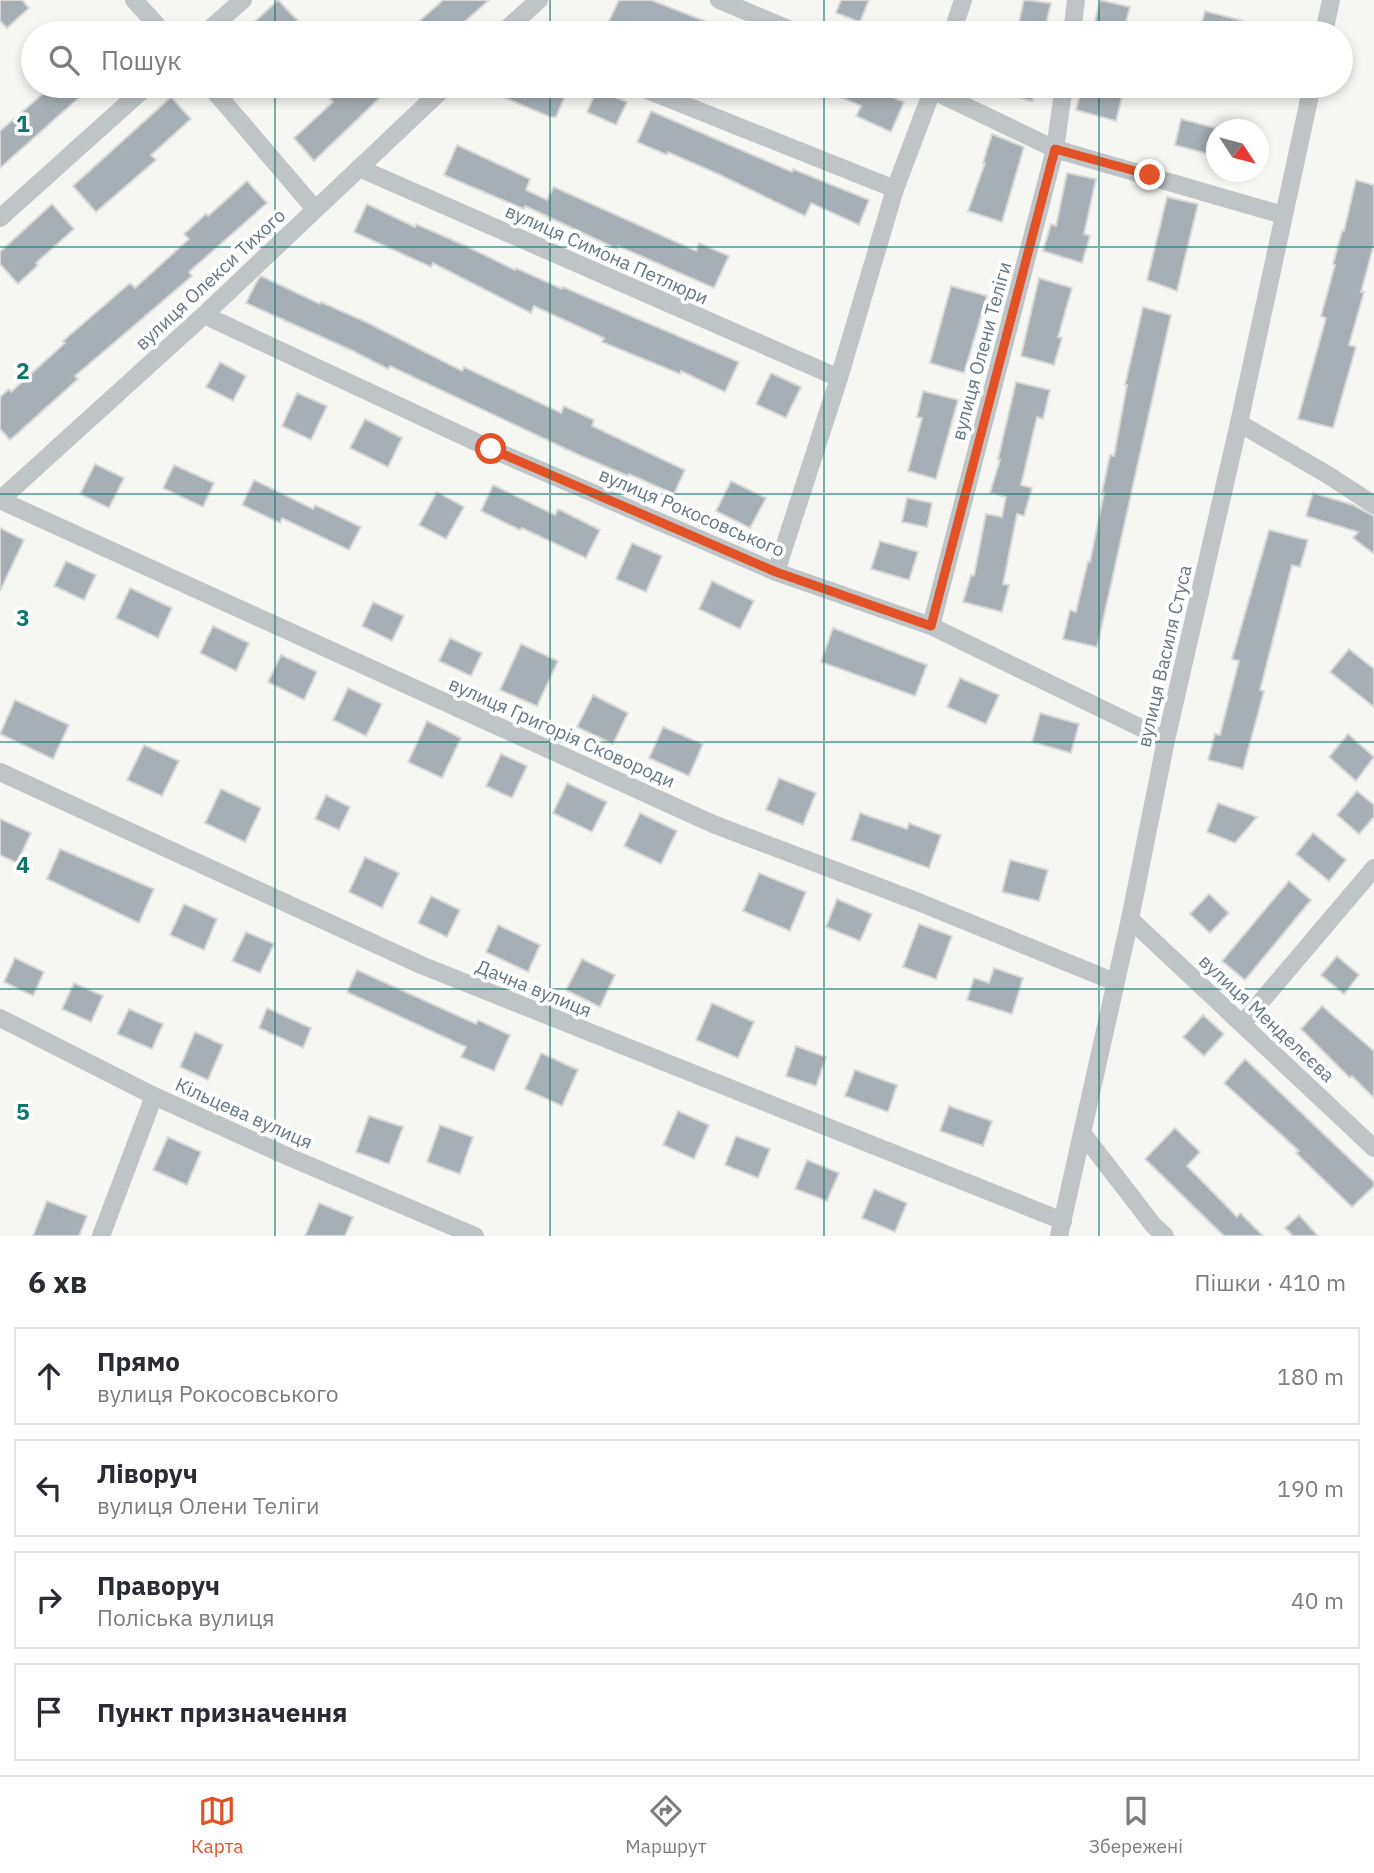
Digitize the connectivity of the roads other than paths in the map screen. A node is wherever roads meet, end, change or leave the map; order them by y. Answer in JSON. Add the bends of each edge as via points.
{"nodes":[{"id":1,"x":134,"y":0,"type":"edge"},
{"id":2,"x":243,"y":0,"type":"edge"},
{"id":3,"x":539,"y":0,"type":"edge"},
{"id":4,"x":719,"y":0,"type":"edge"},
{"id":5,"x":963,"y":0,"type":"edge"},
{"id":6,"x":1076,"y":0,"type":"edge"},
{"id":7,"x":1331,"y":0,"type":"edge"},
{"id":8,"x":153,"y":21,"type":"edge"},
{"id":9,"x":219,"y":21,"type":"edge"},
{"id":10,"x":517,"y":21,"type":"edge"},
{"id":11,"x":769,"y":21,"type":"edge"},
{"id":12,"x":956,"y":21,"type":"edge"},
{"id":13,"x":1073,"y":21,"type":"edge"},
{"id":14,"x":1327,"y":21,"type":"edge"},
{"id":15,"x":134,"y":98,"type":"edge"},
{"id":16,"x":220,"y":98,"type":"edge"},
{"id":17,"x":433,"y":98,"type":"edge"},
{"id":18,"x":667,"y":98,"type":"edge"},
{"id":19,"x":926,"y":98,"type":"edge"},
{"id":20,"x":952,"y":98,"type":"edge"},
{"id":21,"x":1062,"y":98,"type":"edge"},
{"id":22,"x":1309,"y":98,"type":"edge"},
{"id":23,"x":1055,"y":149,"type":"junction"},
{"id":24,"x":359,"y":168,"type":"junction"},
{"id":25,"x":895,"y":189,"type":"junction"},
{"id":26,"x":315,"y":209,"type":"junction"},
{"id":27,"x":1283,"y":215,"type":"junction"},
{"id":28,"x":0,"y":218,"type":"edge"},
{"id":29,"x":204,"y":314,"type":"junction"},
{"id":30,"x":839,"y":378,"type":"junction"},
{"id":31,"x":1239,"y":424,"type":"junction"},
{"id":32,"x":0,"y":500,"type":"edge"},
{"id":33,"x":1374,"y":505,"type":"edge"},
{"id":34,"x":776,"y":572,"type":"junction"},
{"id":35,"x":931,"y":626,"type":"junction"},
{"id":36,"x":1166,"y":740,"type":"junction"},
{"id":37,"x":0,"y":772,"type":"edge"},
{"id":38,"x":1374,"y":868,"type":"edge"},
{"id":39,"x":1130,"y":919,"type":"junction"},
{"id":40,"x":1115,"y":982,"type":"junction"},
{"id":41,"x":0,"y":1018,"type":"edge"},
{"id":42,"x":1242,"y":1024,"type":"junction"},
{"id":43,"x":154,"y":1096,"type":"junction"},
{"id":44,"x":1083,"y":1134,"type":"junction"},
{"id":45,"x":1374,"y":1148,"type":"edge"},
{"id":46,"x":1061,"y":1229,"type":"edge"},
{"id":47,"x":101,"y":1236,"type":"edge"},
{"id":48,"x":475,"y":1236,"type":"edge"},
{"id":49,"x":1165,"y":1236,"type":"edge"}],
"edges":[{"from":1,"to":8,"type":"street"},
{"from":2,"to":9,"type":"street"},
{"from":3,"to":10,"type":"street"},
{"from":4,"to":11,"type":"street"},
{"from":5,"to":12,"type":"street"},
{"from":6,"to":13,"type":"street"},
{"from":7,"to":14,"type":"street"},
{"from":15,"to":28,"type":"street"},
{"from":16,"to":26,"type":"street"},
{"from":17,"to":24,"type":"street","name":"вулиця Олекси Тихого"},
{"from":18,"to":25,"type":"street"},
{"from":19,"to":25,"type":"street"},
{"from":20,"to":23,"type":"street"},
{"from":21,"to":23,"type":"street","name":"вулиця Олени Теліги"},
{"from":22,"to":27,"type":"street","name":"вулиця Василя Стуса"},
{"from":23,"to":27,"type":"street"},
{"from":23,"to":35,"type":"street","name":"вулиця Олени Теліги"},
{"from":24,"to":26,"type":"street","name":"вулиця Олекси Тихого"},
{"from":24,"to":30,"type":"street","name":"вулиця Симона Петлюри"},
{"from":25,"to":30,"type":"street"},
{"from":26,"to":29,"type":"street","name":"вулиця Олекси Тихого"},
{"from":27,"to":31,"type":"street","name":"вулиця Василя Стуса"},
{"from":29,"to":32,"type":"street","name":"вулиця Олекси Тихого"},
{"from":29,"to":34,"type":"street","name":"вулиця Рокосовського","via":[[491,449]]},
{"from":30,"to":34,"type":"street"},
{"from":31,"to":33,"type":"street"},
{"from":31,"to":36,"type":"street","name":"вулиця Василя Стуса"},
{"from":32,"to":40,"type":"street","name":"вулиця Григорія Сковороди","via":[[713,824]]},
{"from":34,"to":35,"type":"street","name":"вулиця Рокосовського"},
{"from":35,"to":36,"type":"street","name":"вулиця Рокосовського"},
{"from":36,"to":39,"type":"street","name":"вулиця Василя Стуса"},
{"from":37,"to":46,"type":"street","name":"Дачна вулиця","via":[[421,965]]},
{"from":38,"to":42,"type":"street"},
{"from":39,"to":40,"type":"street","name":"вулиця Василя Стуса"},
{"from":39,"to":42,"type":"street","name":"вулиця Менделєєва"},
{"from":40,"to":44,"type":"street","name":"вулиця Василя Стуса"},
{"from":41,"to":43,"type":"street","name":"Кільцева вулиця"},
{"from":42,"to":45,"type":"street","name":"вулиця Менделєєва"},
{"from":43,"to":47,"type":"street"},
{"from":43,"to":48,"type":"street","name":"Кільцева вулиця"},
{"from":44,"to":46,"type":"street","name":"вулиця Василя Стуса"},
{"from":44,"to":49,"type":"street"}]}
